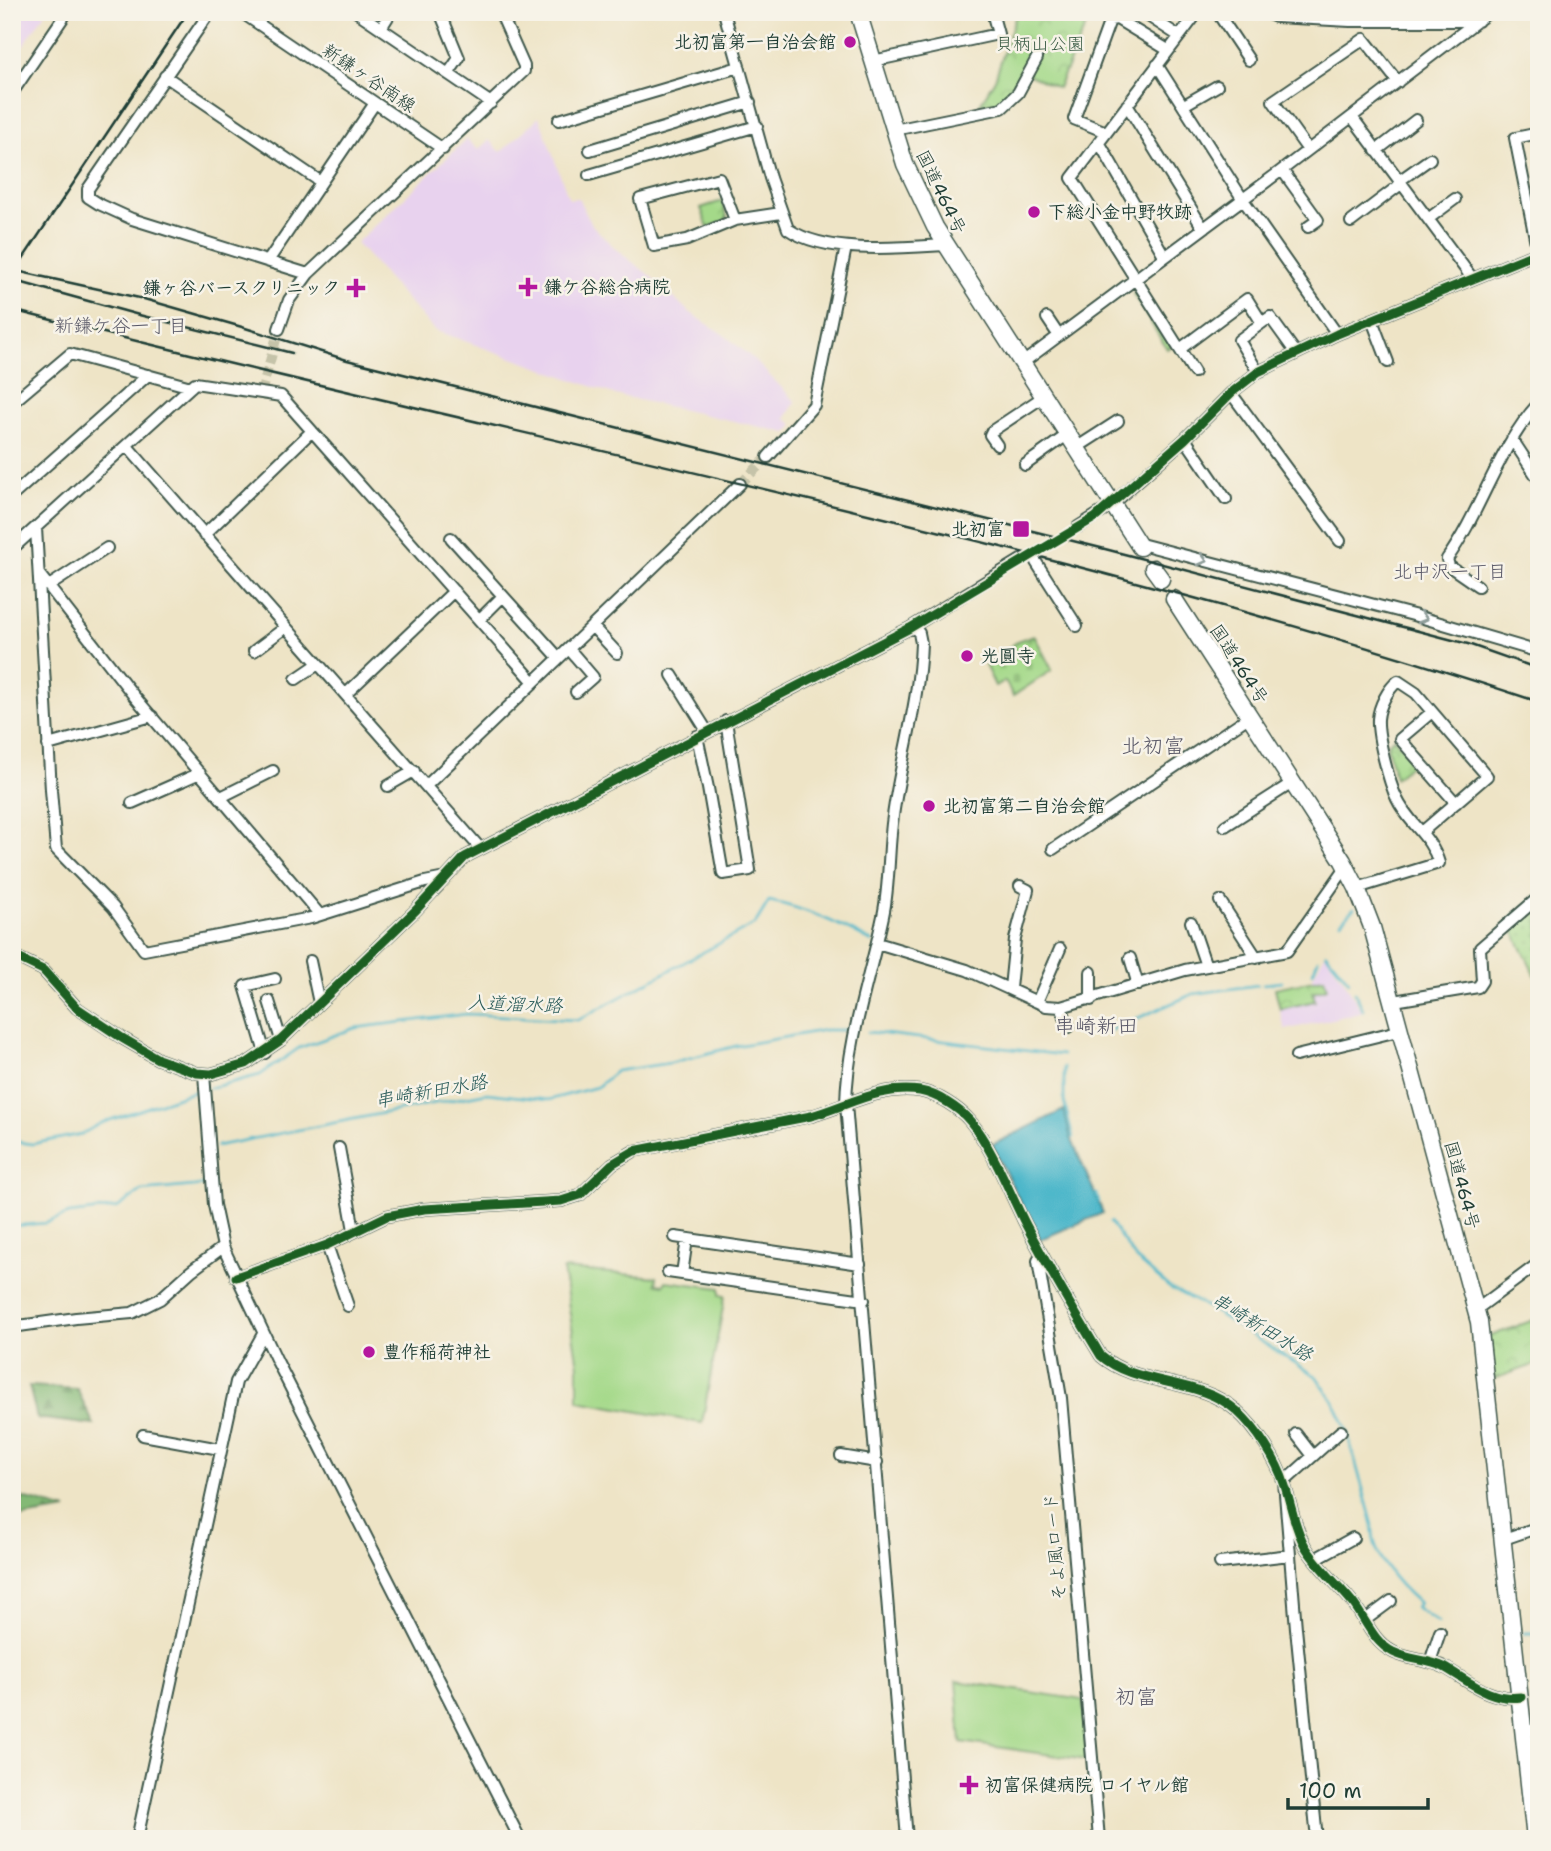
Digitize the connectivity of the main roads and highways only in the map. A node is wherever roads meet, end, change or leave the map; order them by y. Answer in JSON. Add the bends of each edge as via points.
{"nodes":[{"id":1,"x":858,"y":12,"type":"edge"},
{"id":2,"x":1138,"y":545,"type":"road end"},
{"id":3,"x":1174,"y":599,"type":"dead end"},
{"id":4,"x":1531,"y":1730,"type":"edge"},
{"id":5,"x":1535,"y":1798,"type":"edge"},
{"id":6,"x":1535,"y":1839,"type":"edge"}],
"edges":[{"from":1,"to":2,"type":"highway","name":"国道464号","via":[[894,130],[917,191],[945,245]]},
{"from":3,"to":4,"type":"highway","name":"国道464号","via":[[1346,866],[1370,919],[1479,1322],[1521,1697]]},
{"from":4,"to":5,"type":"highway","name":"国道464号"},
{"from":5,"to":6,"type":"highway","name":"国道464号"}]}
